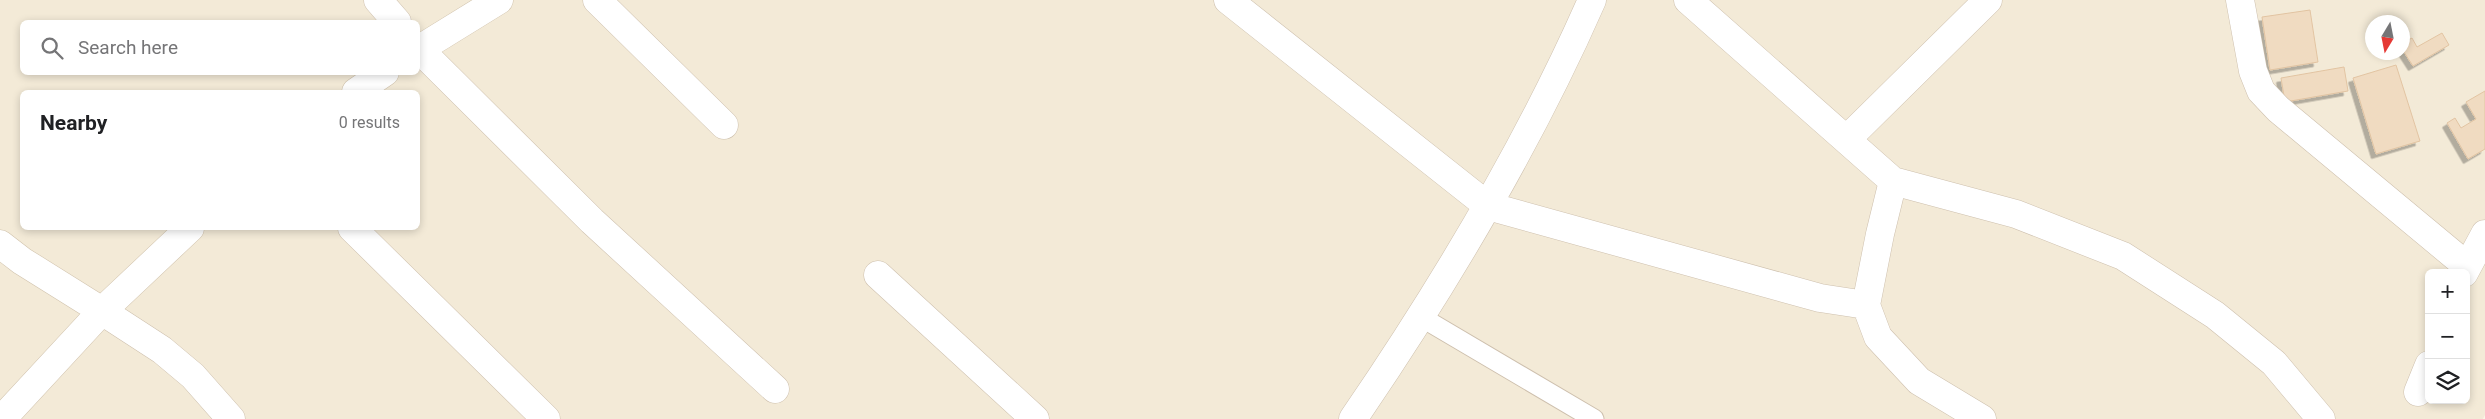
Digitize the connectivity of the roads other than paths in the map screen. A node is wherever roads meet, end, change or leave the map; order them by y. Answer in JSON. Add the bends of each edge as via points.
{"nodes":[{"id":1,"x":378,"y":0,"type":"edge"},
{"id":2,"x":499,"y":0,"type":"edge"},
{"id":3,"x":597,"y":0,"type":"edge"},
{"id":4,"x":1228,"y":0,"type":"edge"},
{"id":5,"x":1592,"y":0,"type":"edge"},
{"id":6,"x":1688,"y":0,"type":"edge"},
{"id":7,"x":1988,"y":0,"type":"edge"},
{"id":8,"x":2240,"y":0,"type":"edge"},
{"id":9,"x":395,"y":20,"type":"edge"},
{"id":10,"x":420,"y":48,"type":"edge"},
{"id":11,"x":420,"y":51,"type":"edge"},
{"id":12,"x":381,"y":75,"type":"edge"},
{"id":13,"x":359,"y":90,"type":"edge"},
{"id":14,"x":724,"y":125,"type":"dead end"},
{"id":15,"x":1847,"y":139,"type":"junction"},
{"id":16,"x":1893,"y":181,"type":"junction"},
{"id":17,"x":1488,"y":206,"type":"junction"},
{"id":18,"x":188,"y":230,"type":"edge"},
{"id":19,"x":354,"y":230,"type":"edge"},
{"id":20,"x":2485,"y":234,"type":"edge"},
{"id":21,"x":0,"y":244,"type":"edge"},
{"id":22,"x":2466,"y":269,"type":"edge"},
{"id":23,"x":878,"y":276,"type":"dead end"},
{"id":24,"x":1866,"y":305,"type":"junction"},
{"id":25,"x":102,"y":312,"type":"junction"},
{"id":26,"x":1421,"y":317,"type":"junction"},
{"id":27,"x":2425,"y":375,"type":"edge"},
{"id":28,"x":774,"y":389,"type":"dead end"},
{"id":29,"x":2418,"y":392,"type":"dead end"},
{"id":30,"x":2,"y":419,"type":"edge"},
{"id":31,"x":231,"y":419,"type":"edge"},
{"id":32,"x":546,"y":419,"type":"edge"},
{"id":33,"x":1035,"y":419,"type":"edge"},
{"id":34,"x":1353,"y":419,"type":"edge"},
{"id":35,"x":1594,"y":419,"type":"edge"},
{"id":36,"x":1982,"y":419,"type":"edge"},
{"id":37,"x":2321,"y":419,"type":"edge"}],
"edges":[{"from":1,"to":9,"type":"street"},
{"from":2,"to":10,"type":"street"},
{"from":3,"to":14,"type":"street"},
{"from":4,"to":17,"type":"street"},
{"from":5,"to":17,"type":"street","via":[[1568,56]]},
{"from":6,"to":15,"type":"street"},
{"from":7,"to":15,"type":"street"},
{"from":8,"to":22,"type":"street","via":[[2253,70],[2261,91]]},
{"from":11,"to":28,"type":"street","via":[[592,221]]},
{"from":12,"to":13,"type":"street"},
{"from":15,"to":16,"type":"street"},
{"from":16,"to":24,"type":"street"},
{"from":16,"to":37,"type":"street","via":[[2016,214],[2122,256],[2215,315],[2274,362]]},
{"from":17,"to":24,"type":"street","via":[[1820,298]]},
{"from":17,"to":26,"type":"street"},
{"from":18,"to":25,"type":"street"},
{"from":19,"to":32,"type":"street"},
{"from":20,"to":22,"type":"street"},
{"from":21,"to":25,"type":"street"},
{"from":23,"to":33,"type":"street"},
{"from":24,"to":36,"type":"street","via":[[1878,337],[1919,381]]},
{"from":25,"to":30,"type":"street"},
{"from":25,"to":31,"type":"street","via":[[162,350],[187,371]]},
{"from":26,"to":34,"type":"street"},
{"from":26,"to":35,"type":"lane"},
{"from":27,"to":29,"type":"street"}]}
